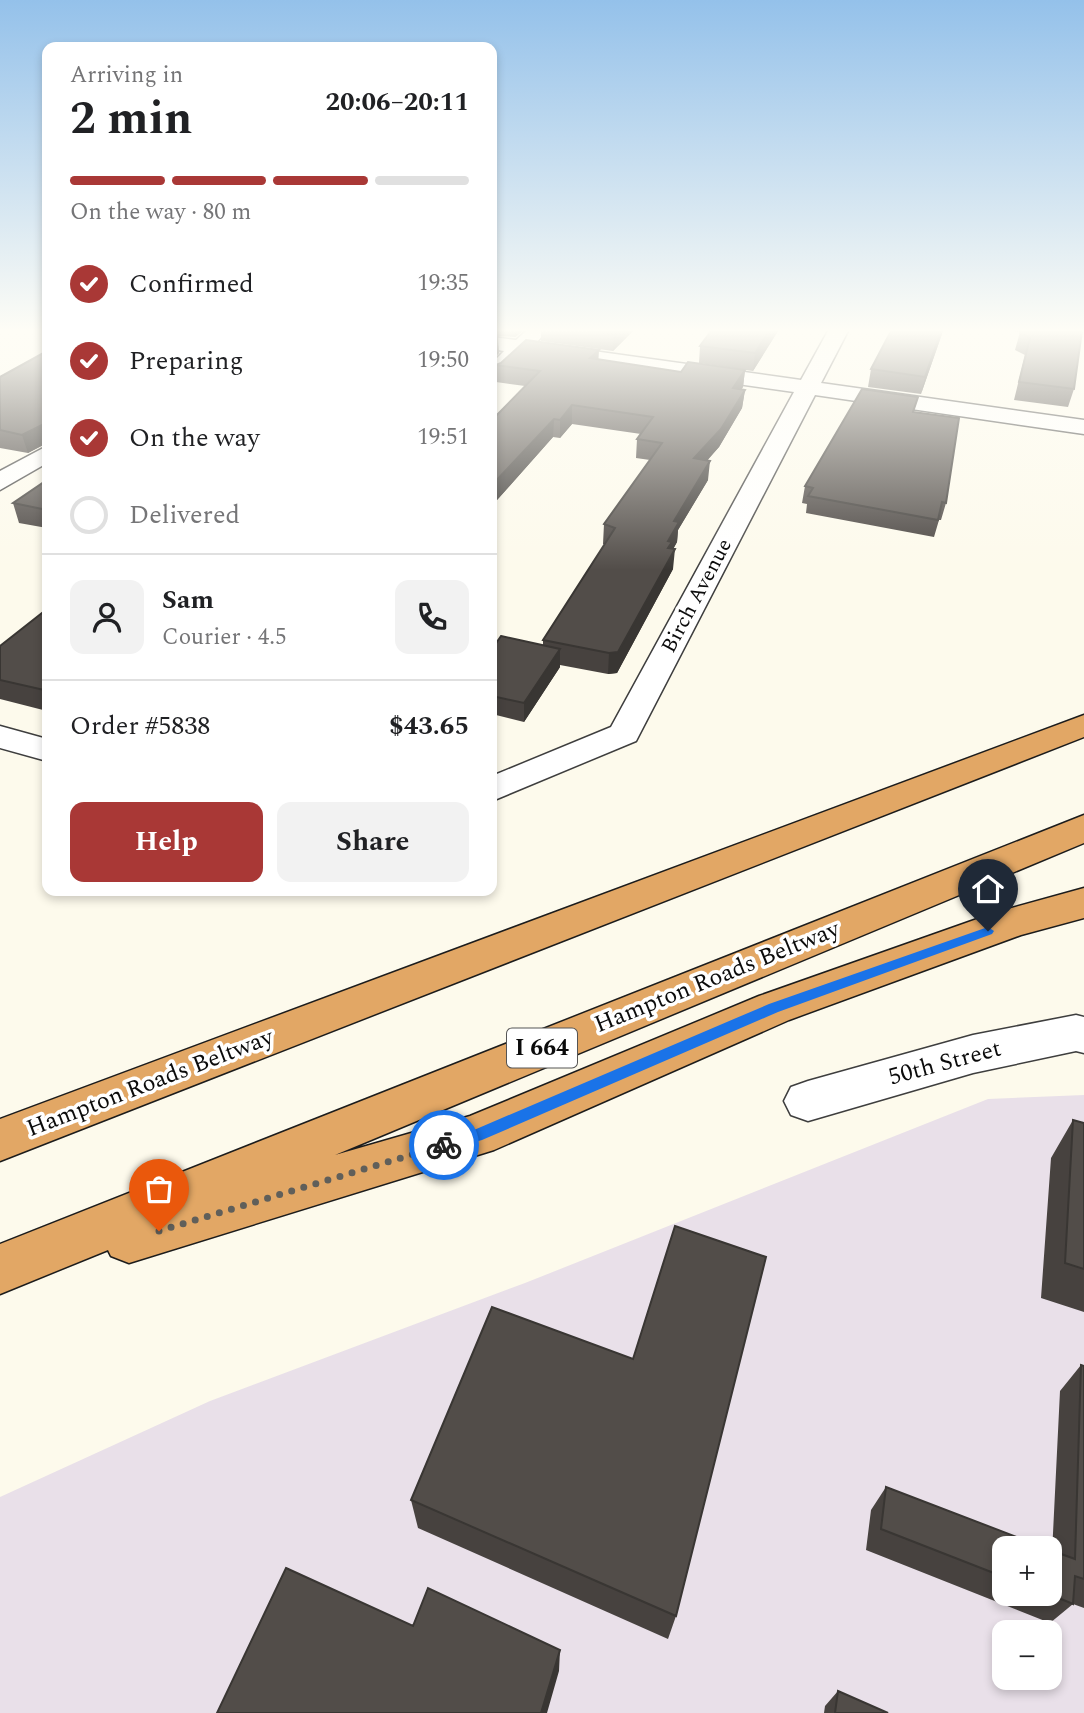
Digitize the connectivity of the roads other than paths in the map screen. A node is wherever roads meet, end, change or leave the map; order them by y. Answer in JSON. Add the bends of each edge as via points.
{"nodes":[{"id":1,"x":794,"y":411,"type":"edge"},
{"id":2,"x":970,"y":411,"type":"edge"},
{"id":3,"x":1084,"y":427,"type":"edge"},
{"id":4,"x":42,"y":456,"type":"edge"},
{"id":5,"x":0,"y":482,"type":"edge"},
{"id":6,"x":1076,"y":727,"type":"edge"},
{"id":7,"x":0,"y":737,"type":"edge"},
{"id":8,"x":42,"y":749,"type":"edge"},
{"id":9,"x":497,"y":787,"type":"edge"},
{"id":10,"x":1084,"y":828,"type":"edge"},
{"id":11,"x":1084,"y":903,"type":"edge"},
{"id":12,"x":1084,"y":1035,"type":"edge"},
{"id":13,"x":808,"y":1101,"type":"dead end"},
{"id":14,"x":0,"y":1140,"type":"edge"},
{"id":15,"x":0,"y":1269,"type":"edge"},
{"id":16,"x":0,"y":1278,"type":"edge"}],
"edges":[{"from":1,"to":9,"type":"street","name":"Birch Avenue","via":[[624,734]]},
{"from":2,"to":3,"type":"street"},
{"from":4,"to":5,"type":"street"},
{"from":6,"to":14,"type":"highway","name":"Hampton Roads Beltway"},
{"from":7,"to":8,"type":"street"},
{"from":10,"to":15,"type":"highway","name":"Hampton Roads Beltway","number":"I 664"},
{"from":11,"to":16,"type":"highway","via":[[1011,923],[774,1008],[477,1135]]},
{"from":12,"to":13,"type":"street","name":"50th Street","via":[[973,1054]]}]}
